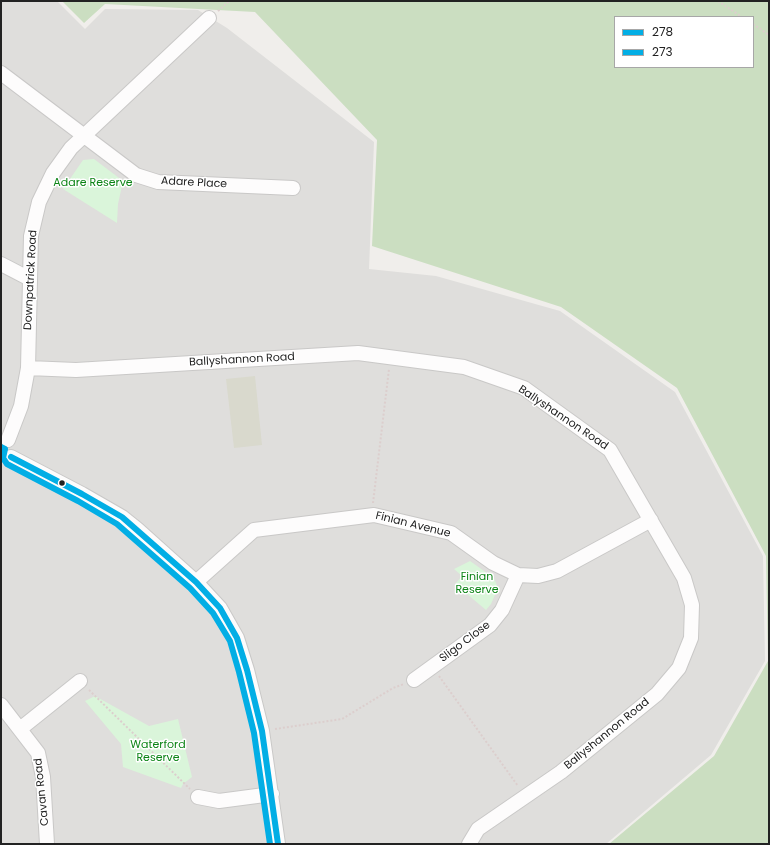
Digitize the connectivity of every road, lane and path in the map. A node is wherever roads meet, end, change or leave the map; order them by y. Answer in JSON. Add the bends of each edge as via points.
{"nodes":[{"id":1,"x":718,"y":1,"type":"edge"},
{"id":2,"x":740,"y":16,"type":"edge"},
{"id":3,"x":209,"y":18,"type":"dead end"},
{"id":4,"x":754,"y":25,"type":"edge"},
{"id":5,"x":769,"y":35,"type":"edge"},
{"id":6,"x":1,"y":73,"type":"edge"},
{"id":7,"x":84,"y":136,"type":"junction"},
{"id":8,"x":293,"y":188,"type":"dead end"},
{"id":9,"x":1,"y":264,"type":"edge"},
{"id":10,"x":30,"y":279,"type":"junction"},
{"id":11,"x":392,"y":358,"type":"junction"},
{"id":12,"x":28,"y":368,"type":"junction"},
{"id":13,"x":4,"y":440,"type":"edge"},
{"id":14,"x":6,"y":459,"type":"edge"},
{"id":15,"x":374,"y":514,"type":"junction"},
{"id":16,"x":651,"y":520,"type":"junction"},
{"id":17,"x":518,"y":575,"type":"junction"},
{"id":18,"x":196,"y":582,"type":"junction"},
{"id":19,"x":433,"y":666,"type":"junction"},
{"id":20,"x":414,"y":680,"type":"joint"},
{"id":21,"x":80,"y":682,"type":"joint"},
{"id":22,"x":1,"y":705,"type":"edge"},
{"id":23,"x":20,"y":729,"type":"junction"},
{"id":24,"x":262,"y":732,"type":"junction"},
{"id":25,"x":272,"y":794,"type":"junction"},
{"id":26,"x":198,"y":797,"type":"joint"},
{"id":27,"x":525,"y":797,"type":"junction"},
{"id":28,"x":47,"y":844,"type":"edge"},
{"id":29,"x":278,"y":844,"type":"edge"},
{"id":30,"x":469,"y":844,"type":"edge"}],
"edges":[{"from":1,"to":2,"type":"path"},
{"from":3,"to":7,"type":"street","name":"Downpatrick Road"},
{"from":4,"to":5,"type":"path"},
{"from":6,"to":7,"type":"street","name":"Adare Place"},
{"from":7,"to":8,"type":"street","name":"Adare Place","via":[[136,175],[158,182]]},
{"from":7,"to":10,"type":"street","name":"Downpatrick Road","via":[[71,148],[53,173],[39,202],[31,236]]},
{"from":9,"to":10,"type":"street"},
{"from":10,"to":12,"type":"street","name":"Downpatrick Road"},
{"from":11,"to":12,"type":"street","name":"Ballyshannon Road","via":[[358,353],[76,370]]},
{"from":11,"to":15,"type":"path","via":[[372,504]]},
{"from":11,"to":16,"type":"street","name":"Ballyshannon Road","via":[[464,367],[524,388],[610,450]]},
{"from":12,"to":13,"type":"street","name":"Downpatrick Road","via":[[21,406]]},
{"from":13,"to":14,"type":"street","via":[[13,446],[13,454]]},
{"from":14,"to":18,"type":"street","via":[[82,494],[122,517]]},
{"from":15,"to":17,"type":"street","name":"Finian Avenue","via":[[451,532],[492,563]]},
{"from":15,"to":18,"type":"street","name":"Finian Avenue","via":[[254,530]]},
{"from":16,"to":17,"type":"street","name":"Finian Avenue","via":[[557,571],[538,576]]},
{"from":16,"to":27,"type":"street","name":"Ballyshannon Road","via":[[684,578],[692,605],[691,638],[679,668],[657,694],[561,772]]},
{"from":17,"to":19,"type":"street","name":"Sligo Close","via":[[502,610],[490,625]]},
{"from":18,"to":24,"type":"street","via":[[220,608],[237,638]]},
{"from":19,"to":20,"type":"street","name":"Sligo Close"},
{"from":19,"to":27,"type":"path"},
{"from":20,"to":24,"type":"path","via":[[393,688],[342,719]]},
{"from":21,"to":23,"type":"street"},
{"from":21,"to":26,"type":"path"},
{"from":22,"to":23,"type":"street","name":"Cavan Road"},
{"from":23,"to":28,"type":"street","name":"Cavan Road","via":[[38,752],[43,777]]},
{"from":24,"to":25,"type":"street"},
{"from":25,"to":26,"type":"street","via":[[219,801]]},
{"from":25,"to":29,"type":"street"},
{"from":27,"to":30,"type":"street","name":"Ballyshannon Road","via":[[478,830]]}]}
